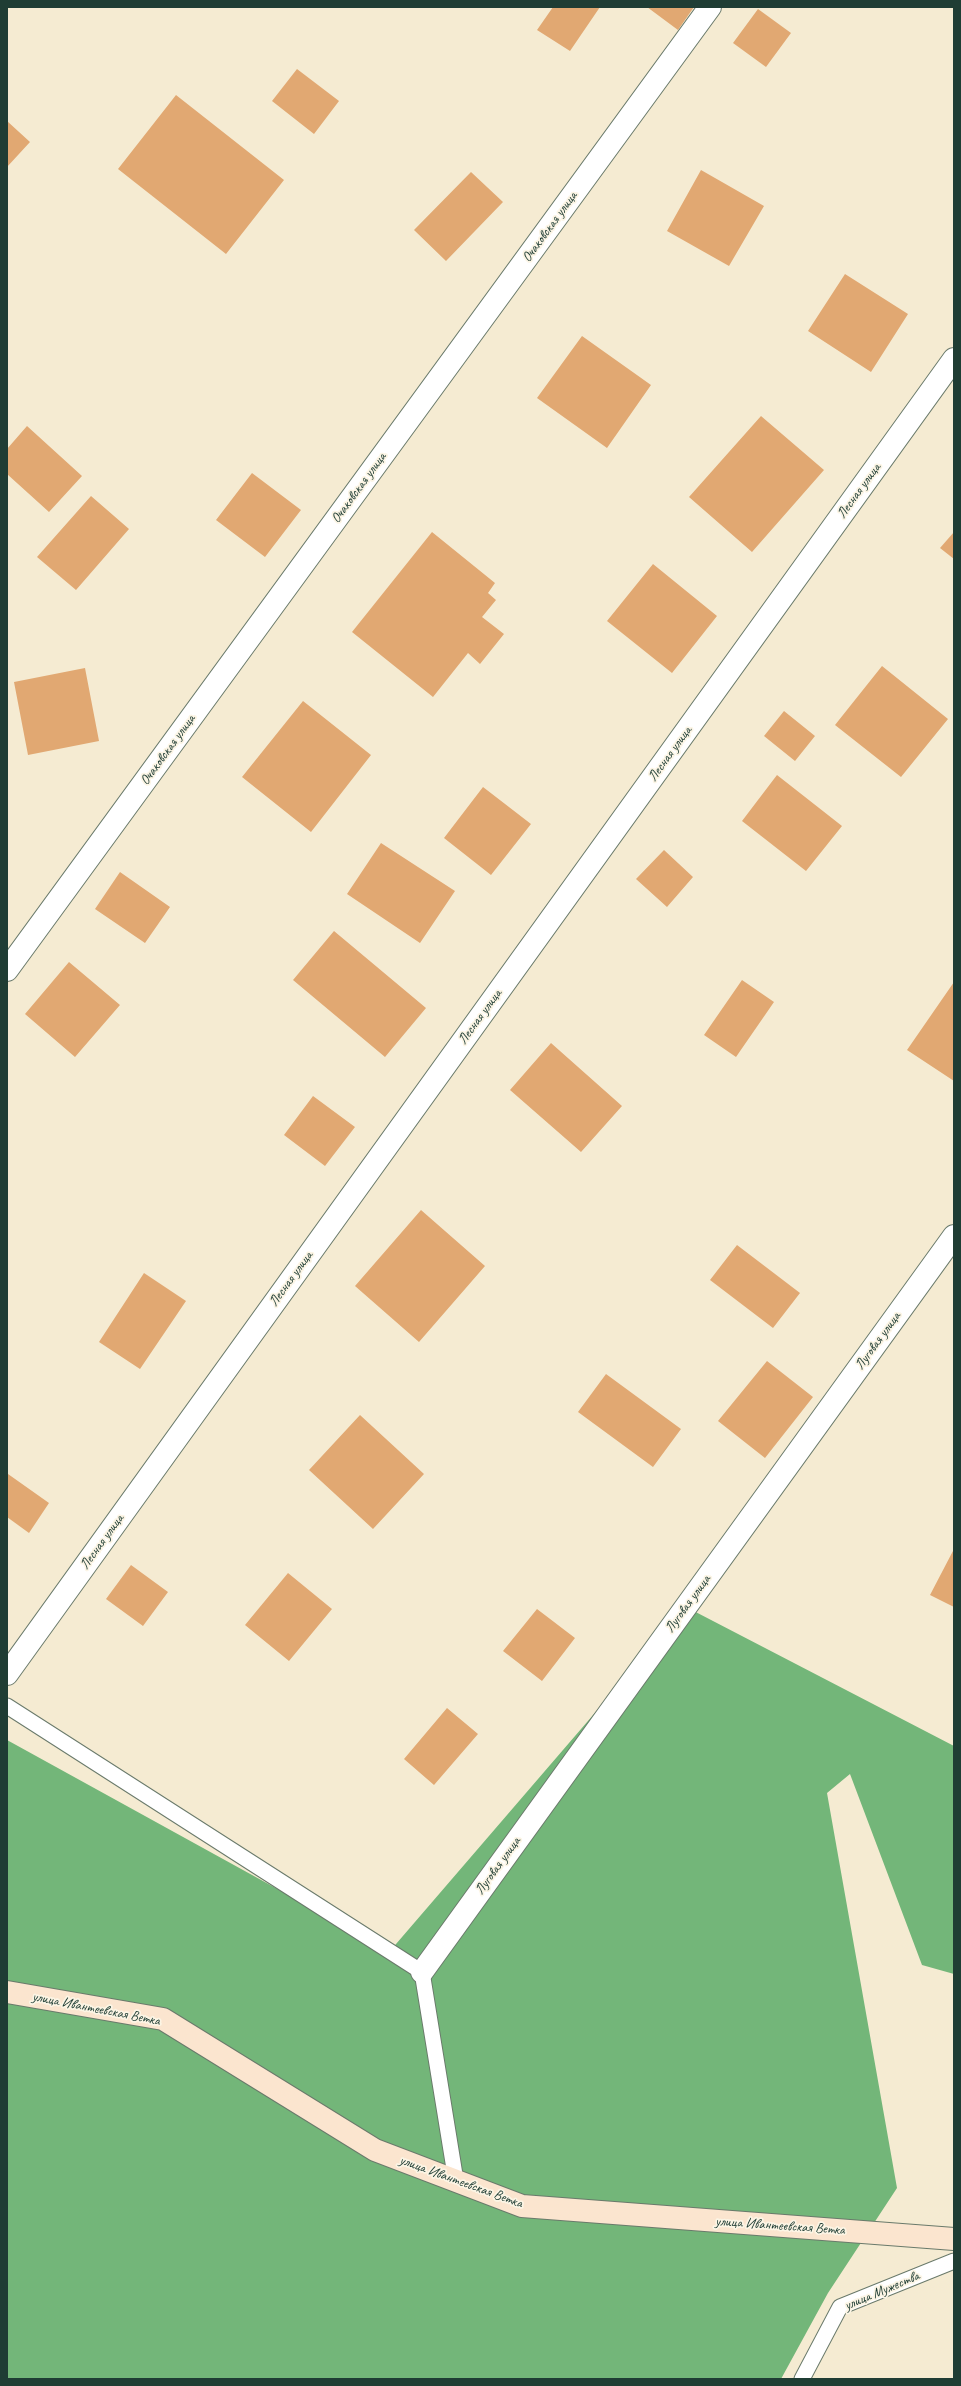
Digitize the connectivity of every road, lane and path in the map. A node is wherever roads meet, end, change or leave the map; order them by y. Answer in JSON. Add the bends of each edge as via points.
{"nodes":[{"id":1,"x":710,"y":7,"type":"edge"},
{"id":2,"x":954,"y":359,"type":"edge"},
{"id":3,"x":7,"y":970,"type":"edge"},
{"id":4,"x":954,"y":1236,"type":"edge"},
{"id":5,"x":7,"y":1674,"type":"edge"},
{"id":6,"x":7,"y":1706,"type":"edge"},
{"id":7,"x":422,"y":1972,"type":"junction"},
{"id":8,"x":7,"y":1992,"type":"edge"},
{"id":9,"x":456,"y":2181,"type":"junction"},
{"id":10,"x":954,"y":2239,"type":"edge"},
{"id":11,"x":954,"y":2261,"type":"edge"},
{"id":12,"x":802,"y":2379,"type":"edge"}],
"edges":[{"from":1,"to":3,"type":"street","name":"Очаковская улица"},
{"from":2,"to":5,"type":"street","name":"Лесная улица"},
{"from":4,"to":7,"type":"street","name":"Луговая улица"},
{"from":6,"to":7,"type":"lane"},
{"from":7,"to":9,"type":"lane"},
{"from":8,"to":9,"type":"main road","name":"улица Ивантеевская Ветка","via":[[162,2019],[375,2150]]},
{"from":9,"to":10,"type":"main road","name":"улица Ивантеевская Ветка","via":[[522,2206]]},
{"from":11,"to":12,"type":"lane","name":"улица Мужества","via":[[840,2307]]}]}
